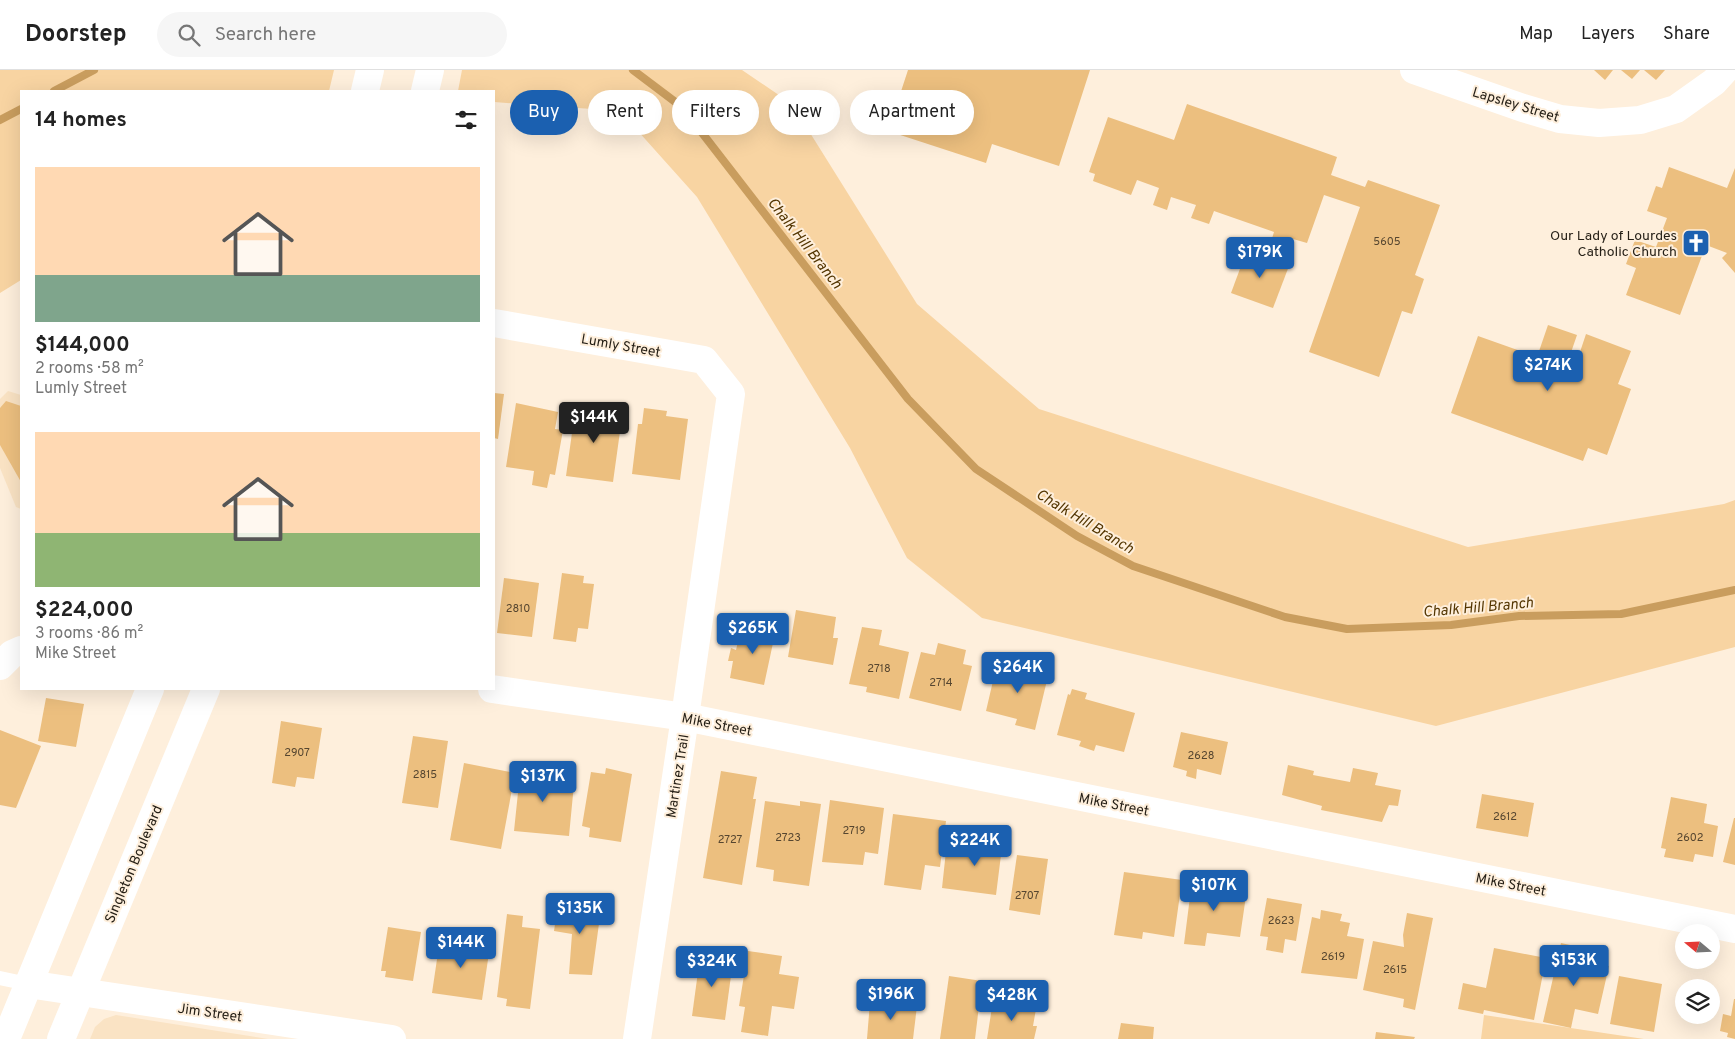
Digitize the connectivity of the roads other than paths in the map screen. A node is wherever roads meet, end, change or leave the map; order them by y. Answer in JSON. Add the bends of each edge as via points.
{"nodes":[{"id":1,"x":1414,"y":70,"type":"edge"},
{"id":2,"x":1725,"y":70,"type":"edge"},
{"id":3,"x":495,"y":323,"type":"edge"},
{"id":4,"x":731,"y":394,"type":"joint"},
{"id":5,"x":20,"y":650,"type":"edge"},
{"id":6,"x":0,"y":666,"type":"edge"},
{"id":7,"x":495,"y":689,"type":"edge"},
{"id":8,"x":150,"y":690,"type":"edge"},
{"id":9,"x":206,"y":690,"type":"edge"},
{"id":10,"x":686,"y":717,"type":"junction"},
{"id":11,"x":1735,"y":930,"type":"edge"},
{"id":12,"x":0,"y":978,"type":"edge"},
{"id":13,"x":28,"y":984,"type":"junction"},
{"id":14,"x":79,"y":992,"type":"junction"},
{"id":15,"x":6,"y":1039,"type":"edge"},
{"id":16,"x":61,"y":1039,"type":"edge"},
{"id":17,"x":392,"y":1039,"type":"edge"},
{"id":18,"x":637,"y":1039,"type":"edge"}],
"edges":[{"from":1,"to":2,"type":"street","name":"Lapsley Street","via":[[1560,119],[1599,123],[1640,120],[1676,109],[1714,82]]},
{"from":3,"to":4,"type":"street","name":"Lumly Street","via":[[704,360]]},
{"from":4,"to":10,"type":"street","name":"Martinez Trail"},
{"from":5,"to":6,"type":"street"},
{"from":7,"to":10,"type":"street","name":"Mike Street"},
{"from":8,"to":13,"type":"street"},
{"from":9,"to":14,"type":"street","name":"Singleton Boulevard"},
{"from":10,"to":11,"type":"street","name":"Mike Street"},
{"from":10,"to":18,"type":"street","name":"Martinez Trail"},
{"from":12,"to":13,"type":"lane"},
{"from":13,"to":14,"type":"street","name":"Jim Street"},
{"from":13,"to":15,"type":"street"},
{"from":14,"to":16,"type":"street","name":"Singleton Boulevard"},
{"from":14,"to":17,"type":"street","name":"Jim Street"}]}
